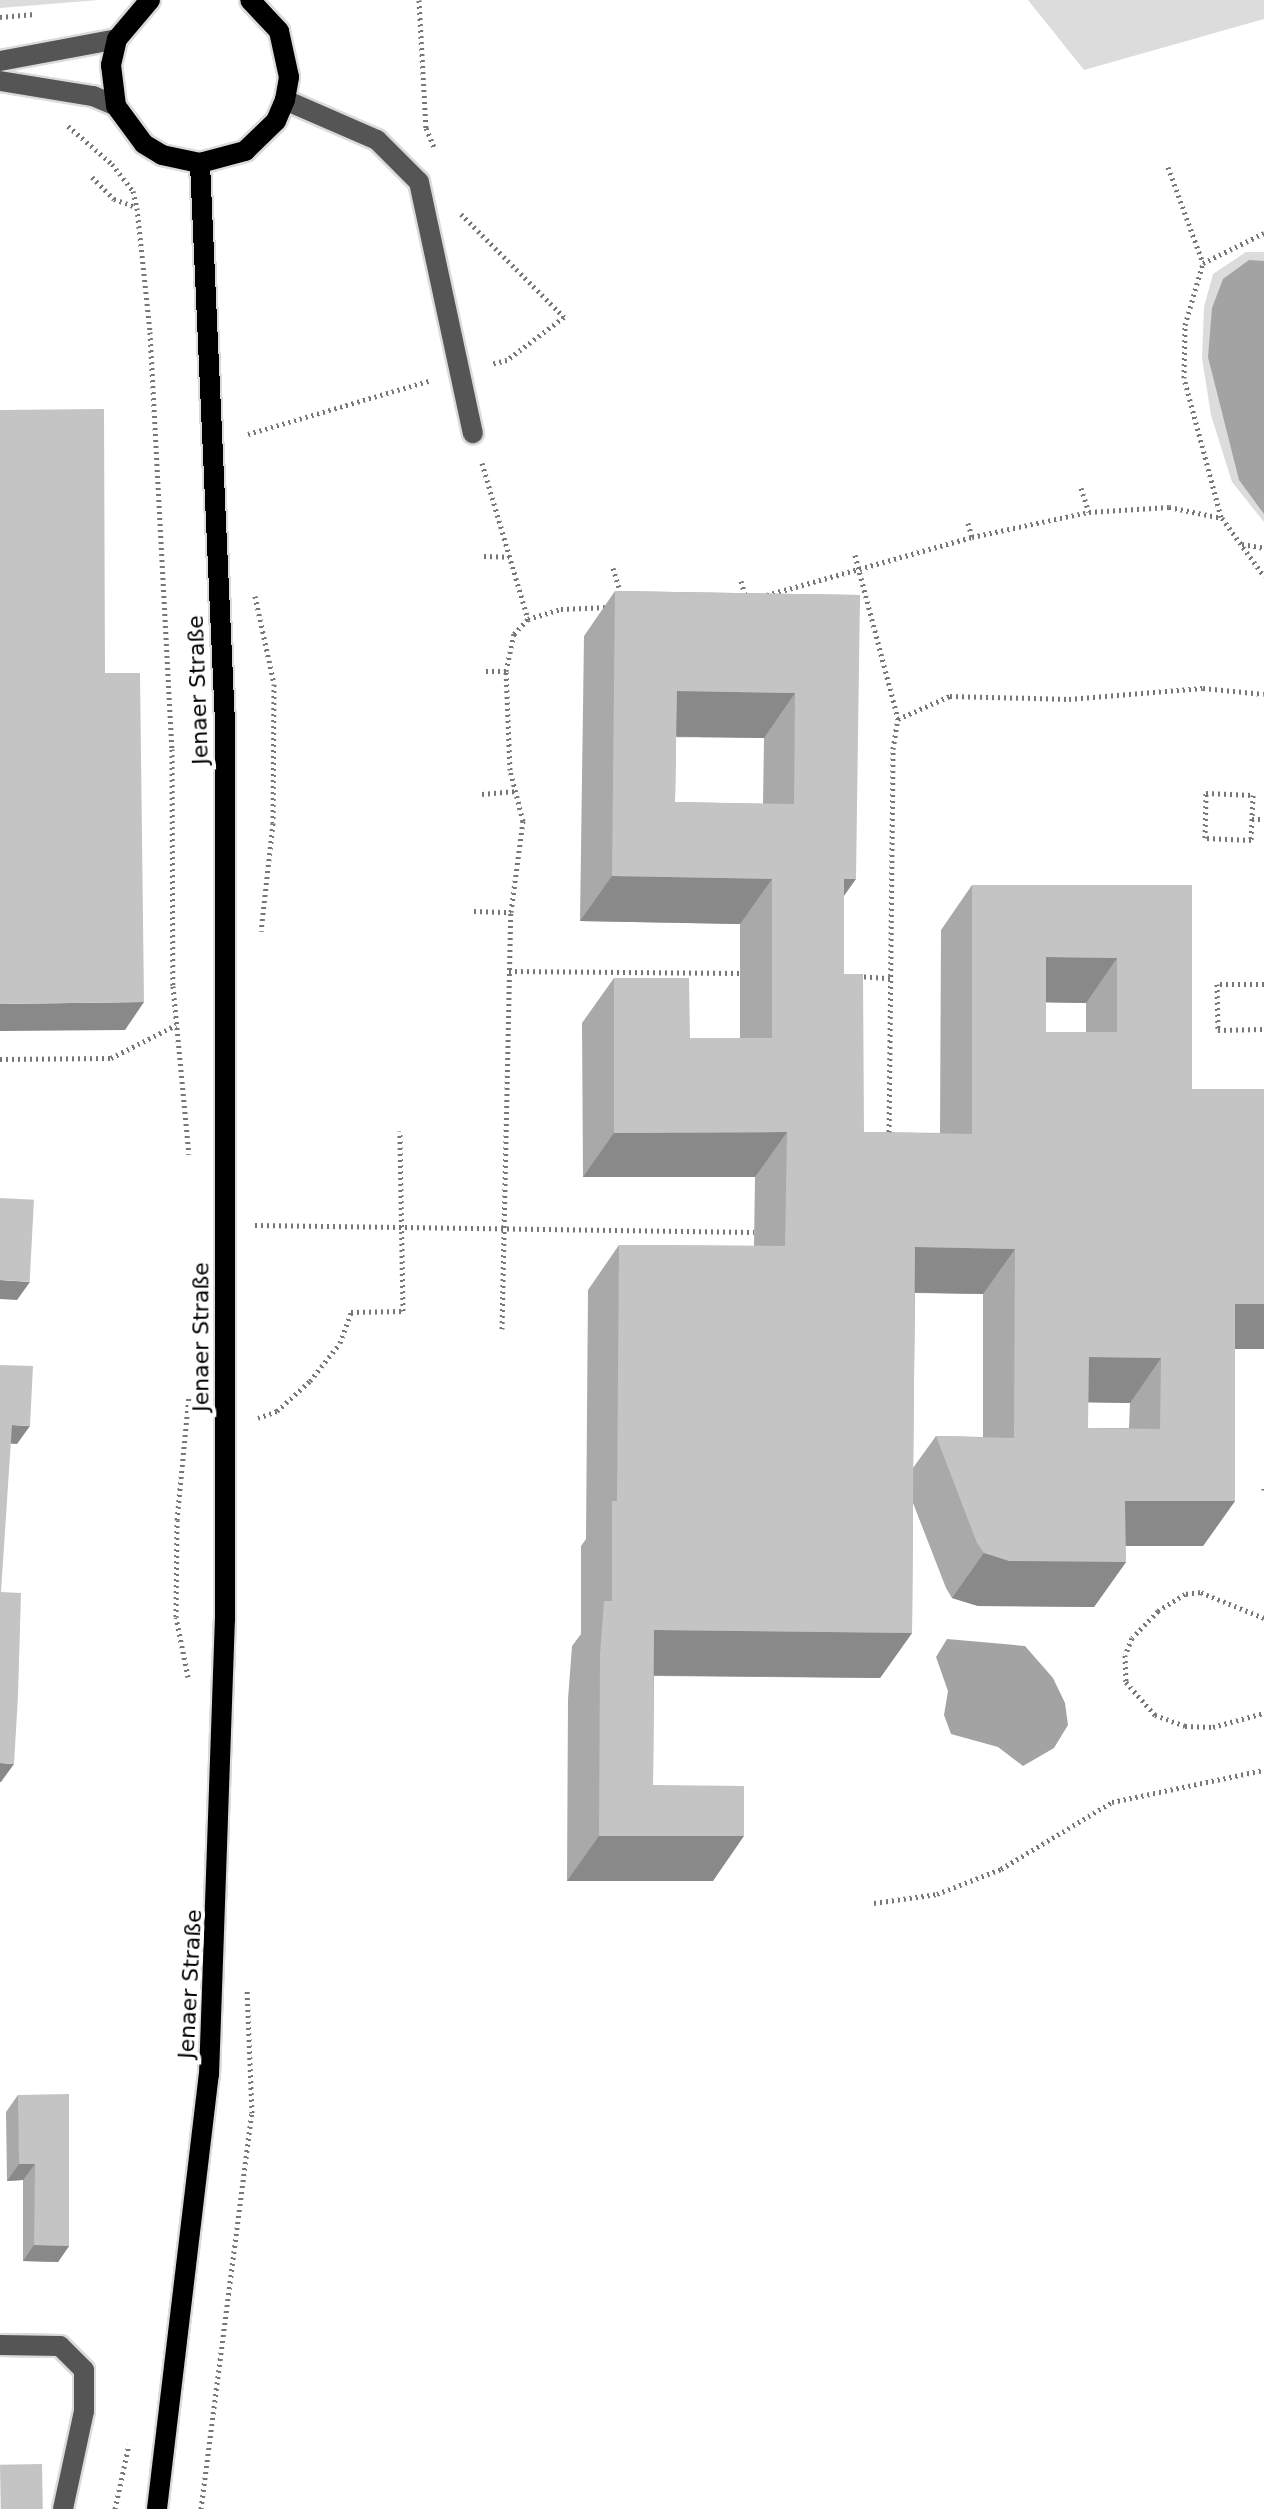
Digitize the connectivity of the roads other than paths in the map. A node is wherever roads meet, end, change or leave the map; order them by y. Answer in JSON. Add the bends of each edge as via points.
{"nodes":[{"id":1,"x":150,"y":0,"type":"edge"},
{"id":2,"x":250,"y":0,"type":"edge"},
{"id":3,"x":117,"y":39,"type":"junction"},
{"id":4,"x":0,"y":61,"type":"edge"},
{"id":5,"x":0,"y":81,"type":"edge"},
{"id":6,"x":285,"y":100,"type":"junction"},
{"id":7,"x":116,"y":106,"type":"junction"},
{"id":8,"x":200,"y":163,"type":"junction"},
{"id":9,"x":473,"y":433,"type":"road end"},
{"id":10,"x":0,"y":2345,"type":"edge"},
{"id":11,"x":63,"y":2509,"type":"edge"},
{"id":12,"x":157,"y":2509,"type":"edge"}],
"edges":[{"from":1,"to":3,"type":"main road"},
{"from":2,"to":6,"type":"main road","via":[[279,31],[289,77]]},
{"from":3,"to":4,"type":"street"},
{"from":3,"to":7,"type":"main road","via":[[111,65]]},
{"from":5,"to":7,"type":"street","via":[[93,96]]},
{"from":6,"to":8,"type":"main road","via":[[276,121],[245,151]]},
{"from":6,"to":9,"type":"street","via":[[377,140],[419,182]]},
{"from":7,"to":8,"type":"main road","via":[[144,144],[162,155]]},
{"from":8,"to":12,"type":"main road","name":"Jenaer Straße","via":[[225,723],[225,1620],[217,1946],[195,2225]]},
{"from":10,"to":11,"type":"street","via":[[60,2346],[84,2370],[84,2411]]}]}
